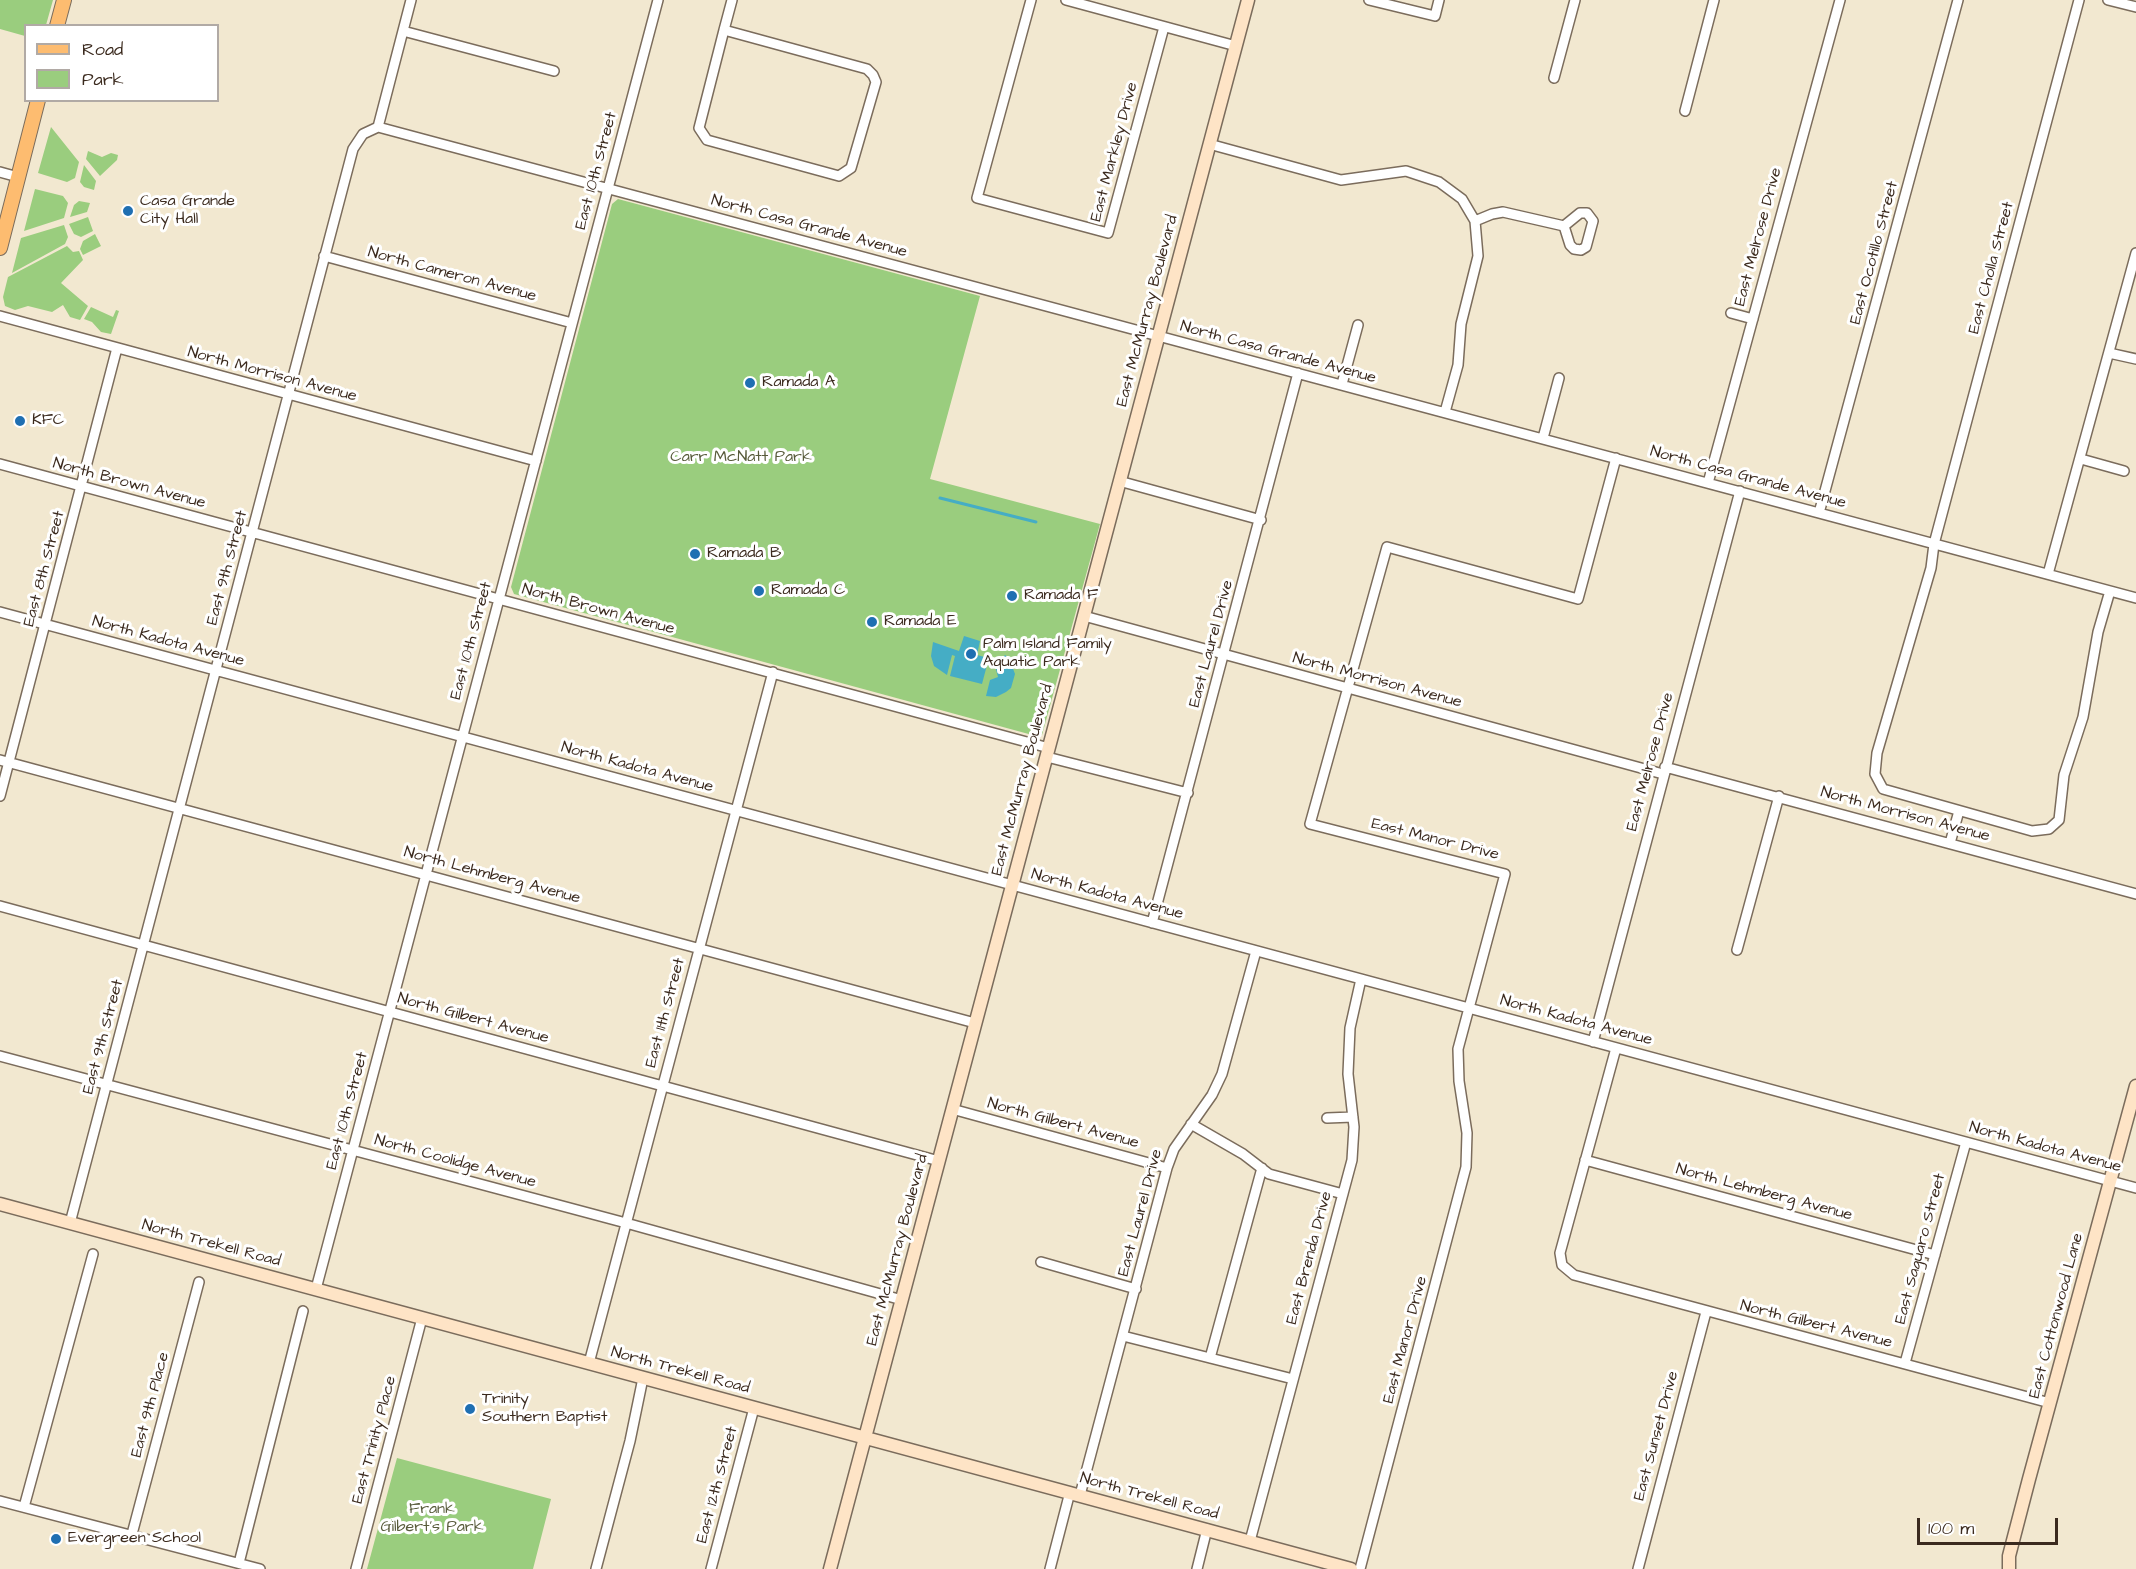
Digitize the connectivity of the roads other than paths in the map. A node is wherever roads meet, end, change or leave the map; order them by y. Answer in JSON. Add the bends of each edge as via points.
{"nodes":[{"id":1,"x":64,"y":0,"type":"edge"},
{"id":2,"x":411,"y":0,"type":"edge"},
{"id":3,"x":658,"y":0,"type":"edge"},
{"id":4,"x":732,"y":0,"type":"edge"},
{"id":5,"x":1031,"y":0,"type":"edge"},
{"id":6,"x":1066,"y":0,"type":"edge"},
{"id":7,"x":1248,"y":0,"type":"edge"},
{"id":8,"x":1369,"y":0,"type":"edge"},
{"id":9,"x":1439,"y":0,"type":"edge"},
{"id":10,"x":1575,"y":0,"type":"edge"},
{"id":11,"x":1714,"y":0,"type":"edge"},
{"id":12,"x":1840,"y":0,"type":"edge"},
{"id":13,"x":1958,"y":0,"type":"edge"},
{"id":14,"x":2079,"y":0,"type":"edge"},
{"id":15,"x":2108,"y":0,"type":"edge"},
{"id":16,"x":1101,"y":5,"type":"edge"},
{"id":17,"x":2136,"y":8,"type":"edge"},
{"id":18,"x":58,"y":24,"type":"edge"},
{"id":19,"x":1164,"y":27,"type":"junction"},
{"id":20,"x":724,"y":30,"type":"junction"},
{"id":21,"x":403,"y":31,"type":"junction"},
{"id":22,"x":1236,"y":46,"type":"junction"},
{"id":23,"x":554,"y":70,"type":"dead end"},
{"id":24,"x":1554,"y":78,"type":"dead end"},
{"id":25,"x":37,"y":102,"type":"edge"},
{"id":26,"x":1685,"y":111,"type":"dead end"},
{"id":27,"x":378,"y":127,"type":"junction"},
{"id":28,"x":1209,"y":144,"type":"junction"},
{"id":29,"x":0,"y":172,"type":"edge"},
{"id":30,"x":18,"y":177,"type":"junction"},
{"id":31,"x":608,"y":189,"type":"junction"},
{"id":32,"x":1475,"y":221,"type":"junction"},
{"id":33,"x":1563,"y":226,"type":"dead end"},
{"id":34,"x":0,"y":249,"type":"edge"},
{"id":35,"x":2136,"y":253,"type":"edge"},
{"id":36,"x":324,"y":256,"type":"junction"},
{"id":37,"x":1731,"y":313,"type":"dead end"},
{"id":38,"x":0,"y":316,"type":"edge"},
{"id":39,"x":1753,"y":319,"type":"junction"},
{"id":40,"x":572,"y":323,"type":"junction"},
{"id":41,"x":1358,"y":325,"type":"dead end"},
{"id":42,"x":1158,"y":337,"type":"junction"},
{"id":43,"x":117,"y":348,"type":"junction"},
{"id":44,"x":2109,"y":353,"type":"junction"},
{"id":45,"x":2136,"y":359,"type":"edge"},
{"id":46,"x":1298,"y":373,"type":"junction"},
{"id":47,"x":1559,"y":378,"type":"dead end"},
{"id":48,"x":1342,"y":384,"type":"junction"},
{"id":49,"x":289,"y":395,"type":"junction"},
{"id":50,"x":1445,"y":412,"type":"junction"},
{"id":51,"x":1543,"y":438,"type":"junction"},
{"id":52,"x":1616,"y":458,"type":"junction"},
{"id":53,"x":2081,"y":459,"type":"junction"},
{"id":54,"x":536,"y":461,"type":"junction"},
{"id":55,"x":0,"y":464,"type":"edge"},
{"id":56,"x":2124,"y":471,"type":"dead end"},
{"id":57,"x":1119,"y":481,"type":"junction"},
{"id":58,"x":1708,"y":483,"type":"junction"},
{"id":59,"x":82,"y":487,"type":"junction"},
{"id":60,"x":1740,"y":491,"type":"junction"},
{"id":61,"x":1819,"y":513,"type":"junction"},
{"id":62,"x":1261,"y":520,"type":"junction"},
{"id":63,"x":253,"y":532,"type":"junction"},
{"id":64,"x":1934,"y":544,"type":"junction"},
{"id":65,"x":2049,"y":574,"type":"junction"},
{"id":66,"x":2110,"y":591,"type":"junction"},
{"id":67,"x":2136,"y":598,"type":"edge"},
{"id":68,"x":499,"y":600,"type":"junction"},
{"id":69,"x":0,"y":612,"type":"edge"},
{"id":70,"x":1084,"y":616,"type":"junction"},
{"id":71,"x":46,"y":625,"type":"junction"},
{"id":72,"x":1225,"y":656,"type":"junction"},
{"id":73,"x":217,"y":671,"type":"junction"},
{"id":74,"x":773,"y":672,"type":"junction"},
{"id":75,"x":1347,"y":688,"type":"junction"},
{"id":76,"x":462,"y":736,"type":"junction"},
{"id":77,"x":1048,"y":753,"type":"junction"},
{"id":78,"x":4,"y":762,"type":"edge"},
{"id":79,"x":1664,"y":770,"type":"junction"},
{"id":80,"x":1188,"y":793,"type":"junction"},
{"id":81,"x":0,"y":796,"type":"edge"},
{"id":82,"x":1779,"y":796,"type":"junction"},
{"id":83,"x":180,"y":809,"type":"junction"},
{"id":84,"x":737,"y":811,"type":"junction"},
{"id":85,"x":1959,"y":811,"type":"junction"},
{"id":86,"x":1950,"y":843,"type":"junction"},
{"id":87,"x":426,"y":874,"type":"junction"},
{"id":88,"x":1012,"y":885,"type":"junction"},
{"id":89,"x":2136,"y":894,"type":"edge"},
{"id":90,"x":0,"y":906,"type":"edge"},
{"id":91,"x":1152,"y":923,"type":"junction"},
{"id":92,"x":144,"y":947,"type":"junction"},
{"id":93,"x":699,"y":948,"type":"junction"},
{"id":94,"x":1737,"y":950,"type":"dead end"},
{"id":95,"x":1256,"y":951,"type":"junction"},
{"id":96,"x":1361,"y":979,"type":"junction"},
{"id":97,"x":1468,"y":1008,"type":"junction"},
{"id":98,"x":390,"y":1011,"type":"junction"},
{"id":99,"x":975,"y":1023,"type":"junction"},
{"id":100,"x":1593,"y":1042,"type":"junction"},
{"id":101,"x":1616,"y":1048,"type":"junction"},
{"id":102,"x":0,"y":1056,"type":"edge"},
{"id":103,"x":107,"y":1085,"type":"junction"},
{"id":104,"x":662,"y":1085,"type":"junction"},
{"id":105,"x":2136,"y":1086,"type":"edge"},
{"id":106,"x":952,"y":1109,"type":"junction"},
{"id":107,"x":1353,"y":1117,"type":"junction"},
{"id":108,"x":1327,"y":1118,"type":"dead end"},
{"id":109,"x":1191,"y":1124,"type":"junction"},
{"id":110,"x":1965,"y":1142,"type":"junction"},
{"id":111,"x":353,"y":1150,"type":"junction"},
{"id":112,"x":1586,"y":1160,"type":"junction"},
{"id":113,"x":939,"y":1161,"type":"junction"},
{"id":114,"x":1167,"y":1168,"type":"junction"},
{"id":115,"x":1262,"y":1168,"type":"junction"},
{"id":116,"x":2110,"y":1181,"type":"junction"},
{"id":117,"x":2136,"y":1188,"type":"edge"},
{"id":118,"x":1343,"y":1194,"type":"junction"},
{"id":119,"x":0,"y":1204,"type":"edge"},
{"id":120,"x":70,"y":1223,"type":"junction"},
{"id":121,"x":626,"y":1223,"type":"junction"},
{"id":122,"x":93,"y":1254,"type":"dead end"},
{"id":123,"x":1935,"y":1255,"type":"junction"},
{"id":124,"x":1041,"y":1262,"type":"dead end"},
{"id":125,"x":199,"y":1282,"type":"dead end"},
{"id":126,"x":1136,"y":1288,"type":"junction"},
{"id":127,"x":316,"y":1289,"type":"junction"},
{"id":128,"x":902,"y":1300,"type":"junction"},
{"id":129,"x":303,"y":1311,"type":"dead end"},
{"id":130,"x":1706,"y":1312,"type":"junction"},
{"id":131,"x":422,"y":1318,"type":"junction"},
{"id":132,"x":1123,"y":1336,"type":"junction"},
{"id":133,"x":1209,"y":1358,"type":"junction"},
{"id":134,"x":589,"y":1363,"type":"junction"},
{"id":135,"x":1905,"y":1363,"type":"junction"},
{"id":136,"x":643,"y":1378,"type":"junction"},
{"id":137,"x":1293,"y":1379,"type":"junction"},
{"id":138,"x":2050,"y":1403,"type":"junction"},
{"id":139,"x":754,"y":1408,"type":"junction"},
{"id":140,"x":864,"y":1437,"type":"junction"},
{"id":141,"x":1075,"y":1494,"type":"junction"},
{"id":142,"x":0,"y":1501,"type":"edge"},
{"id":143,"x":24,"y":1507,"type":"junction"},
{"id":144,"x":1207,"y":1529,"type":"junction"},
{"id":145,"x":132,"y":1534,"type":"junction"},
{"id":146,"x":1250,"y":1541,"type":"junction"},
{"id":147,"x":2010,"y":1556,"type":"junction"},
{"id":148,"x":238,"y":1563,"type":"junction"},
{"id":149,"x":260,"y":1569,"type":"edge"},
{"id":150,"x":356,"y":1569,"type":"edge"},
{"id":151,"x":596,"y":1569,"type":"edge"},
{"id":152,"x":711,"y":1569,"type":"edge"},
{"id":153,"x":830,"y":1569,"type":"edge"},
{"id":154,"x":1050,"y":1569,"type":"edge"},
{"id":155,"x":1197,"y":1569,"type":"edge"},
{"id":156,"x":1351,"y":1569,"type":"edge"},
{"id":157,"x":1360,"y":1569,"type":"edge"},
{"id":158,"x":1638,"y":1569,"type":"edge"},
{"id":159,"x":2002,"y":1569,"type":"edge"},
{"id":160,"x":2009,"y":1569,"type":"edge"}],
"edges":[{"from":1,"to":18,"type":"main road"},
{"from":2,"to":21,"type":"street"},
{"from":3,"to":31,"type":"street","name":"East 10th Street"},
{"from":4,"to":20,"type":"street"},
{"from":5,"to":19,"type":"street","name":"East Markley Drive","via":[[977,198],[1108,233]]},
{"from":6,"to":16,"type":"street"},
{"from":7,"to":22,"type":"main road","name":"East McMurray Boulevard"},
{"from":8,"to":9,"type":"street","via":[[1435,16]]},
{"from":10,"to":24,"type":"street"},
{"from":11,"to":26,"type":"street"},
{"from":12,"to":39,"type":"street","name":"East Melrose Drive"},
{"from":13,"to":61,"type":"street","name":"East Ocotillo Street"},
{"from":14,"to":64,"type":"street","name":"East Cholla Street"},
{"from":15,"to":17,"type":"street"},
{"from":16,"to":19,"type":"street"},
{"from":19,"to":22,"type":"street"},
{"from":20,"to":20,"type":"street","via":[[699,128],[707,140],[839,176],[851,168],[876,82],[873,75],[867,69]]},
{"from":21,"to":23,"type":"street"},
{"from":21,"to":27,"type":"street"},
{"from":22,"to":28,"type":"main road","name":"East McMurray Boulevard"},
{"from":25,"to":30,"type":"main road"},
{"from":27,"to":31,"type":"street","name":"North Casa Grande Avenue"},
{"from":27,"to":36,"type":"street","name":"East 9th Street","via":[[363,134],[353,149]]},
{"from":28,"to":32,"type":"street","via":[[1341,180],[1406,171],[1439,182],[1462,199]]},
{"from":28,"to":42,"type":"main road","name":"East McMurray Boulevard"},
{"from":29,"to":30,"type":"street"},
{"from":30,"to":34,"type":"main road"},
{"from":31,"to":40,"type":"street","name":"East 10th Street"},
{"from":31,"to":42,"type":"street","name":"North Casa Grande Avenue"},
{"from":32,"to":33,"type":"street","via":[[1503,212]]},
{"from":32,"to":50,"type":"street","via":[[1478,256]]},
{"from":35,"to":44,"type":"street"},
{"from":36,"to":40,"type":"street","name":"North Cameron Avenue"},
{"from":36,"to":49,"type":"street","name":"East 9th Street"},
{"from":37,"to":39,"type":"street"},
{"from":38,"to":43,"type":"street","name":"North Morrison Avenue"},
{"from":39,"to":58,"type":"street","name":"East Melrose Drive"},
{"from":40,"to":54,"type":"street","name":"East 10th Street"},
{"from":41,"to":48,"type":"street"},
{"from":42,"to":46,"type":"street","name":"North Casa Grande Avenue"},
{"from":42,"to":57,"type":"main road","name":"East McMurray Boulevard"},
{"from":43,"to":49,"type":"street","name":"North Morrison Avenue"},
{"from":43,"to":59,"type":"street","name":"East 8th Street"},
{"from":44,"to":45,"type":"street"},
{"from":44,"to":53,"type":"street"},
{"from":46,"to":48,"type":"street","name":"North Casa Grande Avenue"},
{"from":46,"to":62,"type":"street","name":"East Laurel Drive"},
{"from":47,"to":51,"type":"street"},
{"from":48,"to":50,"type":"street","name":"North Casa Grande Avenue"},
{"from":49,"to":54,"type":"street","name":"North Morrison Avenue"},
{"from":49,"to":63,"type":"street","name":"East 9th Street"},
{"from":50,"to":51,"type":"street","name":"North Casa Grande Avenue"},
{"from":51,"to":52,"type":"street","name":"North Casa Grande Avenue"},
{"from":52,"to":58,"type":"street","name":"North Casa Grande Avenue"},
{"from":52,"to":75,"type":"street","name":"East Manor Drive","via":[[1578,598],[1387,548]]},
{"from":53,"to":56,"type":"street"},
{"from":53,"to":65,"type":"street"},
{"from":54,"to":68,"type":"street","name":"East 10th Street"},
{"from":55,"to":59,"type":"street","name":"North Brown Avenue"},
{"from":57,"to":62,"type":"street"},
{"from":57,"to":70,"type":"main road","name":"East McMurray Boulevard"},
{"from":58,"to":60,"type":"street","name":"North Casa Grande Avenue"},
{"from":59,"to":63,"type":"street","name":"North Brown Avenue"},
{"from":59,"to":71,"type":"street","name":"East 8th Street"},
{"from":60,"to":61,"type":"street","name":"North Casa Grande Avenue"},
{"from":60,"to":79,"type":"street","name":"East Melrose Drive"},
{"from":61,"to":64,"type":"street","name":"North Casa Grande Avenue"},
{"from":62,"to":72,"type":"street","name":"East Laurel Drive"},
{"from":63,"to":68,"type":"street","name":"North Brown Avenue"},
{"from":63,"to":73,"type":"street","name":"East 9th Street"},
{"from":64,"to":65,"type":"street","name":"North Casa Grande Avenue"},
{"from":64,"to":85,"type":"street","name":"East Cholla Street","via":[[1931,568],[1877,753],[1875,774],[1883,789]]},
{"from":65,"to":66,"type":"street","name":"North Casa Grande Avenue"},
{"from":66,"to":67,"type":"street","name":"North Casa Grande Avenue"},
{"from":66,"to":85,"type":"street","name":"East Cholla Street","via":[[2098,632],[2083,717],[2064,775],[2059,820],[2049,829],[2032,831]]},
{"from":68,"to":74,"type":"street","name":"North Brown Avenue"},
{"from":68,"to":76,"type":"street","name":"East 10th Street"},
{"from":69,"to":71,"type":"street","name":"North Kadota Avenue"},
{"from":70,"to":72,"type":"street","name":"North Morrison Avenue"},
{"from":70,"to":77,"type":"main road","name":"East McMurray Boulevard"},
{"from":71,"to":73,"type":"street","name":"North Kadota Avenue"},
{"from":71,"to":78,"type":"street","name":"East 8th Street"},
{"from":72,"to":75,"type":"street","name":"North Morrison Avenue"},
{"from":72,"to":80,"type":"street","name":"East Laurel Drive"},
{"from":73,"to":76,"type":"street","name":"North Kadota Avenue"},
{"from":73,"to":83,"type":"street","name":"East 9th Street"},
{"from":74,"to":77,"type":"street","name":"North Brown Avenue"},
{"from":74,"to":84,"type":"street","name":"East 11th Street"},
{"from":75,"to":79,"type":"street","name":"North Morrison Avenue"},
{"from":75,"to":97,"type":"street","name":"East Manor Drive","via":[[1310,824],[1505,874]]},
{"from":76,"to":84,"type":"street","name":"North Kadota Avenue"},
{"from":76,"to":87,"type":"street","name":"East 10th Street"},
{"from":77,"to":80,"type":"street","name":"North Brown Avenue"},
{"from":77,"to":88,"type":"main road","name":"East McMurray Boulevard"},
{"from":78,"to":81,"type":"street","name":"East 8th Street"},
{"from":78,"to":83,"type":"street","name":"North Lehmberg Avenue"},
{"from":79,"to":82,"type":"street","name":"North Morrison Avenue"},
{"from":79,"to":100,"type":"street","name":"East Melrose Drive"},
{"from":80,"to":91,"type":"street","name":"East Laurel Drive"},
{"from":82,"to":86,"type":"street","name":"North Morrison Avenue"},
{"from":82,"to":94,"type":"street"},
{"from":83,"to":87,"type":"street","name":"North Lehmberg Avenue"},
{"from":83,"to":92,"type":"street","name":"East 9th Street"},
{"from":84,"to":88,"type":"street","name":"North Kadota Avenue"},
{"from":84,"to":93,"type":"street","name":"East 11th Street"},
{"from":85,"to":86,"type":"street"},
{"from":86,"to":89,"type":"street","name":"North Morrison Avenue"},
{"from":87,"to":93,"type":"street","name":"North Lehmberg Avenue"},
{"from":87,"to":98,"type":"street","name":"East 10th Street"},
{"from":88,"to":91,"type":"street","name":"North Kadota Avenue"},
{"from":88,"to":99,"type":"main road","name":"East McMurray Boulevard"},
{"from":90,"to":92,"type":"street","name":"North Gilbert Avenue"},
{"from":91,"to":95,"type":"street","name":"North Kadota Avenue"},
{"from":92,"to":98,"type":"street","name":"North Gilbert Avenue"},
{"from":92,"to":103,"type":"street","name":"East 9th Street"},
{"from":93,"to":99,"type":"street","name":"North Lehmberg Avenue"},
{"from":93,"to":104,"type":"street","name":"East 11th Street"},
{"from":95,"to":96,"type":"street","name":"North Kadota Avenue"},
{"from":95,"to":109,"type":"street","name":"East Laurel Drive","via":[[1222,1074]]},
{"from":96,"to":97,"type":"street","name":"North Kadota Avenue"},
{"from":96,"to":107,"type":"street","name":"East Brenda Drive","via":[[1350,1028],[1348,1074]]},
{"from":97,"to":100,"type":"street","name":"North Kadota Avenue"},
{"from":97,"to":157,"type":"street","name":"East Manor Drive","via":[[1458,1049],[1467,1133],[1466,1167]]},
{"from":98,"to":104,"type":"street","name":"North Gilbert Avenue"},
{"from":98,"to":111,"type":"street","name":"East 10th Street"},
{"from":99,"to":106,"type":"main road","name":"East McMurray Boulevard"},
{"from":100,"to":101,"type":"street","name":"North Kadota Avenue"},
{"from":101,"to":110,"type":"street","name":"North Kadota Avenue"},
{"from":101,"to":112,"type":"street"},
{"from":102,"to":103,"type":"street","name":"North Coolidge Avenue"},
{"from":103,"to":111,"type":"street","name":"North Coolidge Avenue"},
{"from":103,"to":120,"type":"street","name":"East 9th Street"},
{"from":104,"to":113,"type":"street","name":"North Gilbert Avenue"},
{"from":104,"to":121,"type":"street","name":"East 11th Street"},
{"from":105,"to":116,"type":"main road","name":"East Cottonwood Lane"},
{"from":106,"to":113,"type":"main road","name":"East McMurray Boulevard"},
{"from":106,"to":114,"type":"street","name":"North Gilbert Avenue"},
{"from":107,"to":108,"type":"street"},
{"from":107,"to":118,"type":"street","name":"East Brenda Drive","via":[[1352,1160]]},
{"from":109,"to":114,"type":"street","name":"East Laurel Drive"},
{"from":109,"to":115,"type":"street"},
{"from":110,"to":116,"type":"street","name":"North Kadota Avenue"},
{"from":110,"to":123,"type":"street","name":"East Saguaro Street"},
{"from":111,"to":121,"type":"street","name":"North Coolidge Avenue"},
{"from":111,"to":127,"type":"street","name":"East 10th Street"},
{"from":112,"to":123,"type":"street","name":"North Lehmberg Avenue"},
{"from":112,"to":130,"type":"street","name":"North Gilbert Avenue","via":[[1560,1253],[1562,1265],[1574,1275]]},
{"from":113,"to":128,"type":"main road","name":"East McMurray Boulevard"},
{"from":114,"to":126,"type":"street","name":"East Laurel Drive"},
{"from":115,"to":118,"type":"street","via":[[1269,1174]]},
{"from":115,"to":133,"type":"street"},
{"from":116,"to":117,"type":"street","name":"North Kadota Avenue"},
{"from":116,"to":138,"type":"main road","name":"East Cottonwood Lane"},
{"from":118,"to":137,"type":"street","name":"East Brenda Drive"},
{"from":119,"to":120,"type":"main road","name":"North Trekell Road"},
{"from":120,"to":127,"type":"main road","name":"North Trekell Road"},
{"from":121,"to":128,"type":"street","name":"North Coolidge Avenue"},
{"from":121,"to":134,"type":"street","name":"East 11th Street"},
{"from":122,"to":143,"type":"street"},
{"from":123,"to":135,"type":"street","name":"East Saguaro Street"},
{"from":124,"to":126,"type":"street"},
{"from":125,"to":145,"type":"street","name":"East 9th Place"},
{"from":126,"to":132,"type":"street","name":"East Laurel Drive"},
{"from":127,"to":131,"type":"main road","name":"North Trekell Road"},
{"from":128,"to":140,"type":"main road","name":"East McMurray Boulevard"},
{"from":129,"to":148,"type":"street"},
{"from":130,"to":135,"type":"street","name":"North Gilbert Avenue"},
{"from":130,"to":158,"type":"street","name":"East Sunset Drive"},
{"from":131,"to":134,"type":"main road","name":"North Trekell Road"},
{"from":131,"to":150,"type":"street","name":"East Trinity Place"},
{"from":132,"to":133,"type":"street"},
{"from":132,"to":141,"type":"street","name":"East Laurel Drive"},
{"from":133,"to":137,"type":"street"},
{"from":134,"to":136,"type":"main road","name":"North Trekell Road"},
{"from":135,"to":138,"type":"street","name":"North Gilbert Avenue"},
{"from":136,"to":139,"type":"main road","name":"North Trekell Road"},
{"from":136,"to":151,"type":"street"},
{"from":137,"to":146,"type":"street","name":"East Brenda Drive"},
{"from":138,"to":147,"type":"main road","name":"East Cottonwood Lane"},
{"from":139,"to":140,"type":"main road","name":"North Trekell Road"},
{"from":139,"to":152,"type":"street","name":"East 12th Street"},
{"from":140,"to":141,"type":"main road","name":"North Trekell Road"},
{"from":140,"to":153,"type":"main road","name":"East McMurray Boulevard"},
{"from":141,"to":144,"type":"main road","name":"North Trekell Road"},
{"from":141,"to":154,"type":"street","name":"East Laurel Drive"},
{"from":142,"to":143,"type":"street"},
{"from":143,"to":145,"type":"street"},
{"from":144,"to":146,"type":"main road","name":"North Trekell Road"},
{"from":144,"to":155,"type":"street"},
{"from":145,"to":148,"type":"street"},
{"from":146,"to":156,"type":"main road","name":"North Trekell Road"},
{"from":147,"to":159,"type":"main road","name":"East Cottonwood Lane"},
{"from":147,"to":160,"type":"main road","name":"East Cottonwood Lane"},
{"from":148,"to":149,"type":"street"}]}
